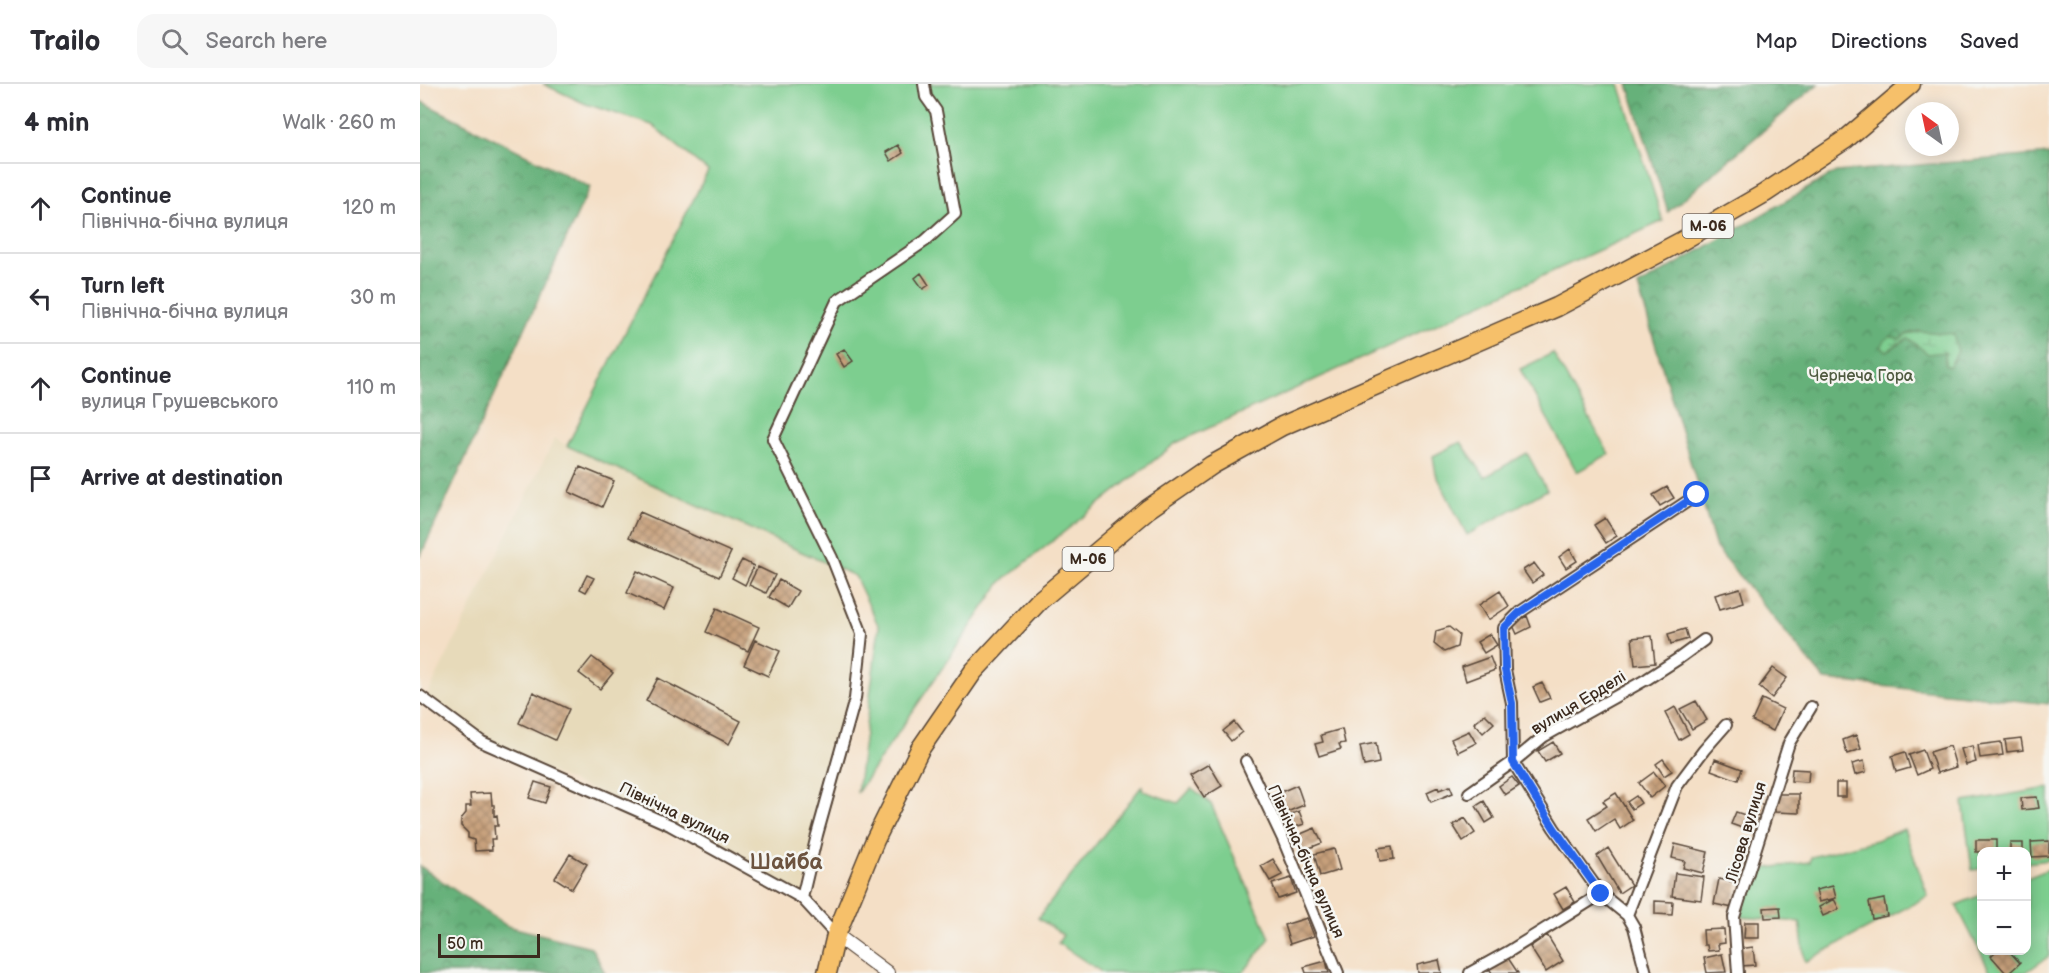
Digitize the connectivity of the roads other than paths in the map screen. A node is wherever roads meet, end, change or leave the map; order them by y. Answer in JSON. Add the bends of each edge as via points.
{"nodes":[{"id":1,"x":924,"y":84,"type":"edge"},
{"id":2,"x":1911,"y":84,"type":"edge"},
{"id":3,"x":1697,"y":495,"type":"dead end"},
{"id":4,"x":1704,"y":640,"type":"dead end"},
{"id":5,"x":420,"y":696,"type":"edge"},
{"id":6,"x":1811,"y":707,"type":"dead end"},
{"id":7,"x":1726,"y":725,"type":"dead end"},
{"id":8,"x":1246,"y":761,"type":"dead end"},
{"id":9,"x":1513,"y":762,"type":"junction"},
{"id":10,"x":1469,"y":793,"type":"dead end"},
{"id":11,"x":1601,"y":894,"type":"junction"},
{"id":12,"x":802,"y":898,"type":"junction"},
{"id":13,"x":1628,"y":915,"type":"junction"},
{"id":14,"x":836,"y":935,"type":"junction"},
{"id":15,"x":827,"y":973,"type":"edge"},
{"id":16,"x":887,"y":973,"type":"edge"},
{"id":17,"x":1338,"y":973,"type":"edge"},
{"id":18,"x":1470,"y":973,"type":"edge"},
{"id":19,"x":1646,"y":973,"type":"edge"},
{"id":20,"x":1738,"y":973,"type":"edge"}],
"edges":[{"from":1,"to":12,"type":"street","via":[[926,97],[936,111],[955,214],[925,241],[837,301],[773,439],[832,558],[862,634],[855,699]]},
{"from":2,"to":14,"type":"highway","number":"М-06","via":[[1846,139],[1765,193],[1680,242],[1557,308],[1282,426],[1212,465],[1148,509],[1039,601],[973,672],[920,749],[875,840]]},
{"from":3,"to":9,"type":"street","via":[[1520,612],[1504,628]]},
{"from":4,"to":9,"type":"street","name":"вулиця Ерделі","via":[[1647,678],[1543,737]]},
{"from":5,"to":12,"type":"street","name":"Північна вулиця","via":[[482,742],[670,825]]},
{"from":6,"to":20,"type":"street","name":"Лісова вулиця","via":[[1789,743],[1734,917]]},
{"from":7,"to":13,"type":"street","via":[[1677,786]]},
{"from":8,"to":17,"type":"street","name":"Північна-бічна вулиця"},
{"from":9,"to":10,"type":"street","name":"вулиця Ерделі"},
{"from":9,"to":11,"type":"street"},
{"from":11,"to":13,"type":"street"},
{"from":11,"to":18,"type":"street"},
{"from":12,"to":14,"type":"street","name":"Північна вулиця"},
{"from":13,"to":19,"type":"street"},
{"from":14,"to":15,"type":"highway","number":"М-06"},
{"from":14,"to":16,"type":"street","name":"Північна вулиця"}]}
